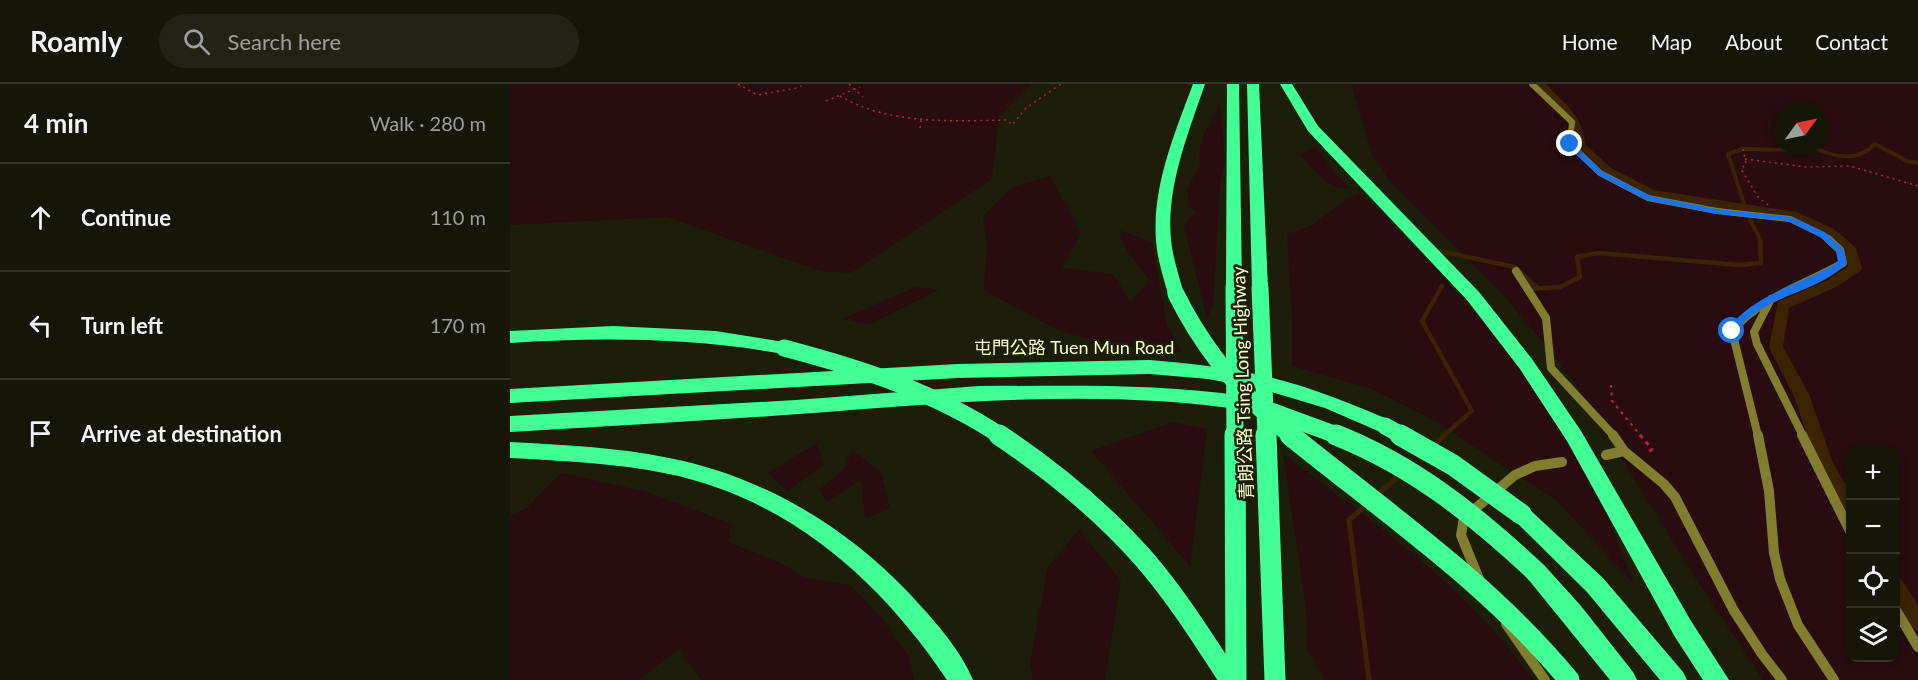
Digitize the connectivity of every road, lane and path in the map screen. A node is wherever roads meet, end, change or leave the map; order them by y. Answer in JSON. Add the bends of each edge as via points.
{"nodes":[{"id":1,"x":738,"y":84,"type":"edge"},
{"id":2,"x":806,"y":84,"type":"edge"},
{"id":3,"x":849,"y":84,"type":"edge"},
{"id":4,"x":1061,"y":84,"type":"edge"},
{"id":5,"x":1199,"y":84,"type":"edge"},
{"id":6,"x":1233,"y":84,"type":"edge"},
{"id":7,"x":1252,"y":84,"type":"edge"},
{"id":8,"x":1286,"y":84,"type":"edge"},
{"id":9,"x":1532,"y":84,"type":"edge"},
{"id":10,"x":860,"y":87,"type":"dead end"},
{"id":11,"x":853,"y":90,"type":"junction"},
{"id":12,"x":840,"y":96,"type":"junction"},
{"id":13,"x":863,"y":97,"type":"dead end"},
{"id":14,"x":826,"y":101,"type":"dead end"},
{"id":15,"x":921,"y":120,"type":"junction"},
{"id":16,"x":920,"y":128,"type":"dead end"},
{"id":17,"x":1743,"y":149,"type":"dead end"},
{"id":18,"x":1745,"y":159,"type":"junction"},
{"id":19,"x":1918,"y":186,"type":"edge"},
{"id":20,"x":1763,"y":207,"type":"dead end"},
{"id":21,"x":1516,"y":271,"type":"dead end"},
{"id":22,"x":1771,"y":299,"type":"junction"},
{"id":23,"x":510,"y":337,"type":"edge"},
{"id":24,"x":1611,"y":385,"type":"dead end"},
{"id":25,"x":510,"y":396,"type":"edge"},
{"id":26,"x":510,"y":424,"type":"edge"},
{"id":27,"x":510,"y":450,"type":"edge"},
{"id":28,"x":1606,"y":455,"type":"dead end"},
{"id":29,"x":1627,"y":455,"type":"junction"},
{"id":30,"x":1562,"y":462,"type":"dead end"},
{"id":31,"x":1846,"y":521,"type":"edge"},
{"id":32,"x":1900,"y":617,"type":"edge"},
{"id":33,"x":1918,"y":647,"type":"edge"},
{"id":34,"x":962,"y":680,"type":"edge"},
{"id":35,"x":1230,"y":680,"type":"edge"},
{"id":36,"x":1236,"y":680,"type":"edge"},
{"id":37,"x":1275,"y":680,"type":"edge"},
{"id":38,"x":1545,"y":680,"type":"edge"},
{"id":39,"x":1569,"y":680,"type":"edge"},
{"id":40,"x":1625,"y":680,"type":"edge"},
{"id":41,"x":1675,"y":680,"type":"edge"},
{"id":42,"x":1717,"y":680,"type":"edge"},
{"id":43,"x":1782,"y":680,"type":"edge"},
{"id":44,"x":1834,"y":680,"type":"edge"}],
"edges":[{"from":1,"to":2,"type":"path","via":[[757,94]]},
{"from":3,"to":11,"type":"path"},
{"from":4,"to":15,"type":"path","via":[[1026,108],[1012,125],[1007,120]]},
{"from":5,"to":39,"type":"highway","bridge":true,"via":[[1163,209],[1164,242],[1176,294],[1203,344],[1260,411],[1462,572],[1512,618]]},
{"from":6,"to":36,"type":"highway","name":"青朗公路 Tsing Long Highway","bridge":true},
{"from":7,"to":37,"type":"highway","name":"青朗公路 Tsing Long Highway","bridge":true},
{"from":8,"to":42,"type":"highway","via":[[1313,128],[1473,296],[1526,364],[1574,436],[1683,629]]},
{"from":9,"to":22,"type":"lane","via":[[1572,122],[1570,144],[1600,173],[1648,198],[1790,219],[1823,235],[1840,250],[1843,263]]},
{"from":10,"to":11,"type":"path"},
{"from":11,"to":12,"type":"path"},
{"from":11,"to":13,"type":"path"},
{"from":12,"to":14,"type":"path"},
{"from":12,"to":15,"type":"path","via":[[857,106]]},
{"from":15,"to":16,"type":"path"},
{"from":17,"to":18,"type":"path"},
{"from":18,"to":19,"type":"path","via":[[1806,167],[1850,166]]},
{"from":18,"to":20,"type":"path","via":[[1742,169],[1757,196],[1772,209]]},
{"from":21,"to":29,"type":"lane","via":[[1546,318],[1551,368],[1609,429]]},
{"from":22,"to":31,"type":"lane","via":[[1754,332],[1757,344]]},
{"from":22,"to":44,"type":"lane","via":[[1741,318],[1732,331],[1768,483],[1782,589],[1797,626]]},
{"from":23,"to":35,"type":"highway","bridge":true,"via":[[657,333],[729,339],[838,361],[914,388],[974,417],[1031,454],[1088,501],[1137,551],[1181,606]]},
{"from":24,"to":29,"type":"path","via":[[1611,401],[1652,449],[1647,454]]},
{"from":25,"to":41,"type":"highway","name":"屯門公路 Tuen Mun Road","bridge":true,"via":[[1074,367],[1150,367],[1244,378],[1312,396],[1385,426],[1449,463],[1521,514],[1595,585]]},
{"from":26,"to":40,"type":"highway","bridge":true,"via":[[980,393],[1145,393],[1244,403],[1346,438],[1405,468],[1471,514],[1536,572]]},
{"from":27,"to":34,"type":"highway","via":[[666,465],[766,499],[821,530],[876,573],[910,609]]},
{"from":28,"to":29,"type":"lane"},
{"from":29,"to":43,"type":"lane","via":[[1673,494],[1746,629]]},
{"from":30,"to":38,"type":"lane","via":[[1535,466],[1502,484],[1464,518],[1461,536],[1482,585]]},
{"from":32,"to":33,"type":"lane"}]}
